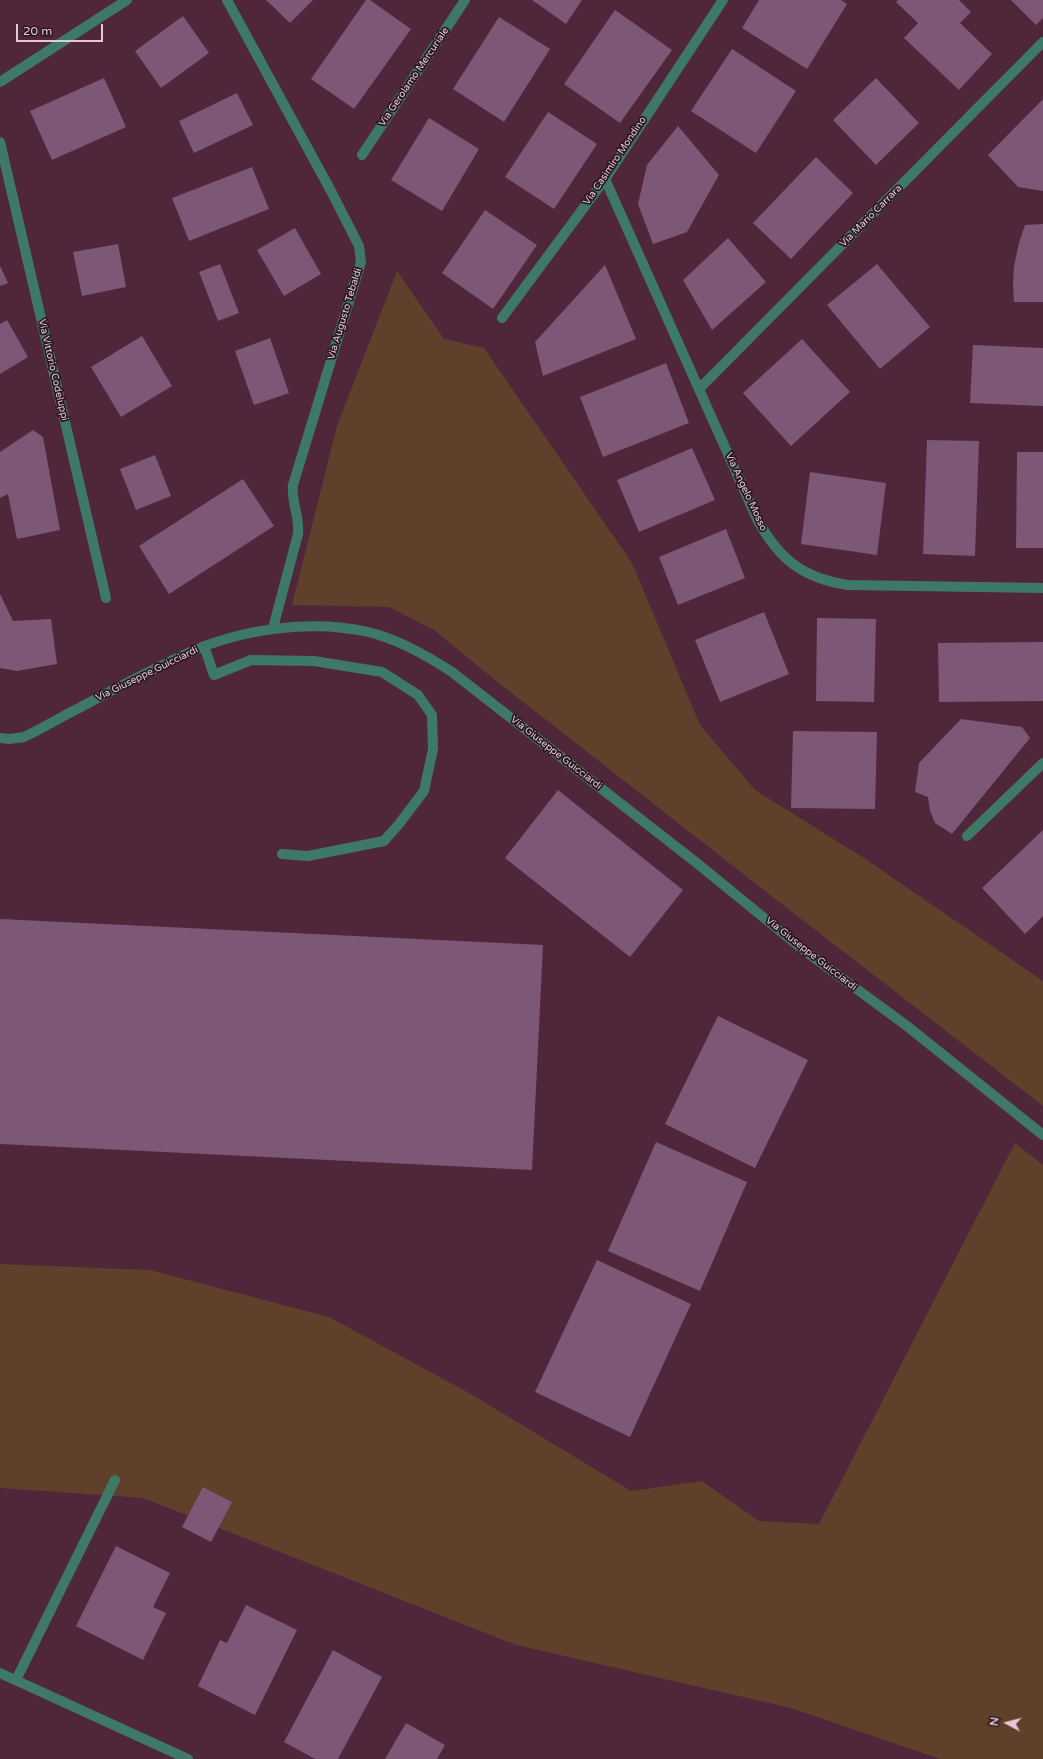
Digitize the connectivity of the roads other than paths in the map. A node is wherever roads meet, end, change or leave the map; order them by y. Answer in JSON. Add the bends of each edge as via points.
{"nodes":[{"id":1,"x":127,"y":0,"type":"edge"},
{"id":2,"x":226,"y":0,"type":"edge"},
{"id":3,"x":465,"y":0,"type":"edge"},
{"id":4,"x":723,"y":0,"type":"edge"},
{"id":5,"x":1043,"y":42,"type":"edge"},
{"id":6,"x":0,"y":82,"type":"edge"},
{"id":7,"x":0,"y":142,"type":"edge"},
{"id":8,"x":362,"y":155,"type":"dead end"},
{"id":9,"x":605,"y":179,"type":"junction"},
{"id":10,"x":502,"y":318,"type":"dead end"},
{"id":11,"x":700,"y":389,"type":"junction"},
{"id":12,"x":1043,"y":588,"type":"edge"},
{"id":13,"x":106,"y":598,"type":"dead end"},
{"id":14,"x":273,"y":628,"type":"junction"},
{"id":15,"x":204,"y":646,"type":"junction"},
{"id":16,"x":0,"y":738,"type":"edge"},
{"id":17,"x":1043,"y":762,"type":"edge"},
{"id":18,"x":967,"y":836,"type":"dead end"},
{"id":19,"x":282,"y":854,"type":"dead end"},
{"id":20,"x":1043,"y":1135,"type":"edge"},
{"id":21,"x":116,"y":1480,"type":"dead end"},
{"id":22,"x":0,"y":1673,"type":"edge"},
{"id":23,"x":16,"y":1680,"type":"junction"},
{"id":24,"x":188,"y":1759,"type":"edge"}],
"edges":[{"from":1,"to":6,"type":"street"},
{"from":2,"to":14,"type":"street","name":"Via Augusto Tebaldi","via":[[359,246],[361,262],[293,485],[292,496],[298,521],[298,534]]},
{"from":3,"to":8,"type":"street","name":"Via Gerolamo Mercuriale"},
{"from":4,"to":9,"type":"street","name":"Via Casimiro Mondino"},
{"from":5,"to":11,"type":"street","name":"Via Mario Carrara"},
{"from":7,"to":13,"type":"street","name":"Via Vittorio Codeluppi"},
{"from":9,"to":10,"type":"street","name":"Via Casimiro Mondino"},
{"from":9,"to":11,"type":"street","name":"Via Angelo Mosso"},
{"from":11,"to":12,"type":"street","name":"Via Angelo Mosso","via":[[766,535],[788,562],[802,571],[829,582],[848,585]]},
{"from":14,"to":15,"type":"street","name":"Via Giuseppe Guicciardi"},
{"from":14,"to":20,"type":"street","name":"Via Giuseppe Guicciardi","via":[[316,627],[368,632],[428,657],[452,672],[801,948],[907,1026]]},
{"from":15,"to":16,"type":"street","name":"Via Giuseppe Guicciardi","via":[[29,735]]},
{"from":15,"to":19,"type":"street","via":[[214,675],[251,660],[314,661],[382,672],[418,695],[432,715],[433,749],[424,791],[384,841],[308,856]]},
{"from":17,"to":18,"type":"street"},
{"from":21,"to":23,"type":"street"},
{"from":22,"to":23,"type":"street"},
{"from":23,"to":24,"type":"street"}]}
